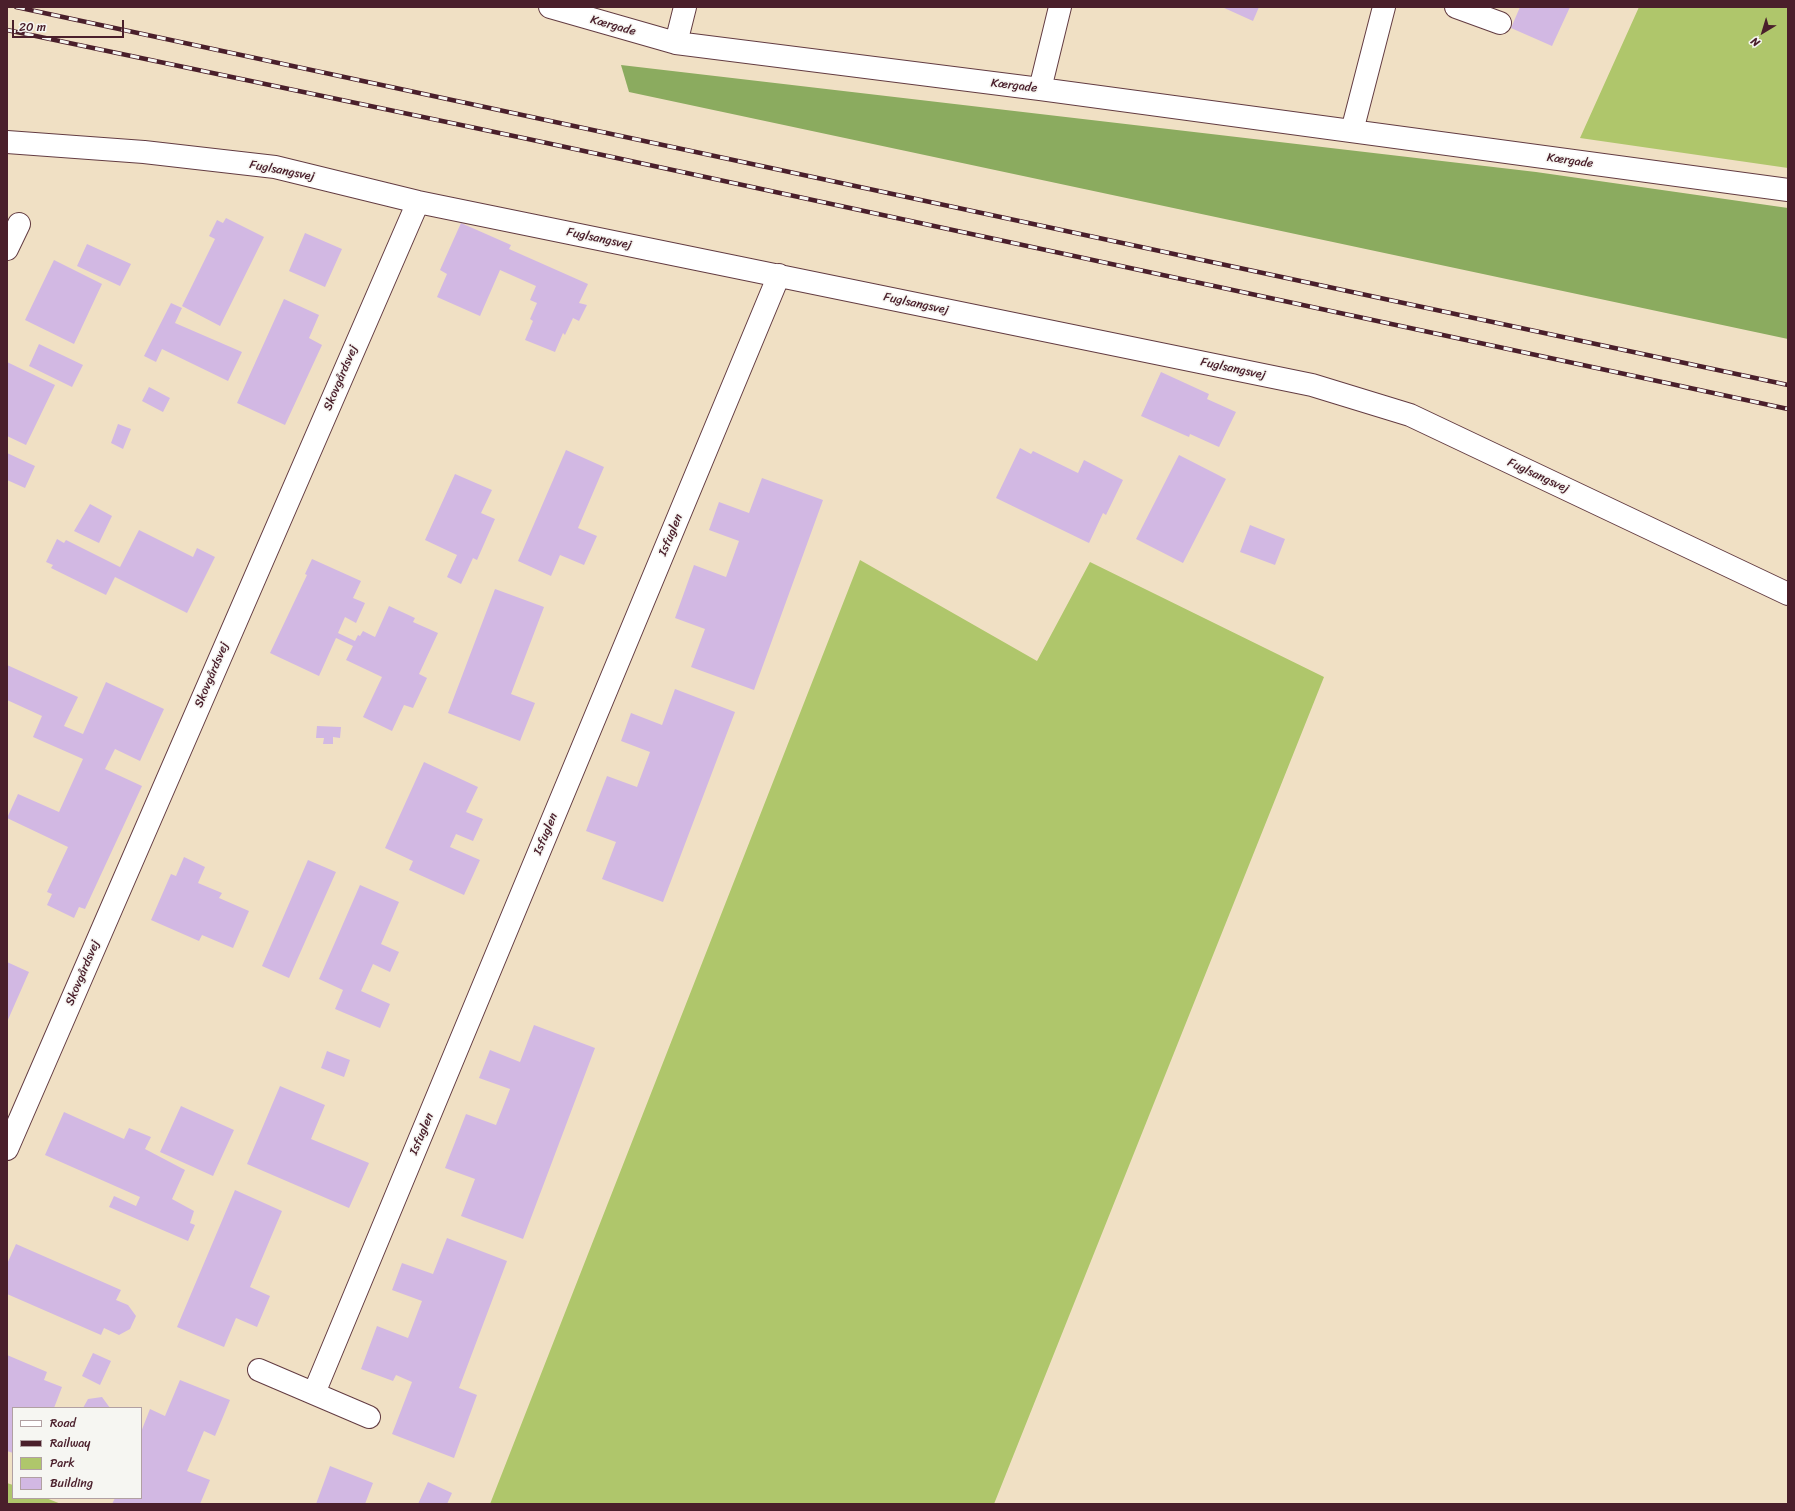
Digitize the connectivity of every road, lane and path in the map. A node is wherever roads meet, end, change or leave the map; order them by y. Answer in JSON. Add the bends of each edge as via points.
{"nodes":[{"id":1,"x":550,"y":7,"type":"edge"},
{"id":2,"x":685,"y":7,"type":"edge"},
{"id":3,"x":1060,"y":7,"type":"edge"},
{"id":4,"x":1384,"y":7,"type":"edge"},
{"id":5,"x":1456,"y":7,"type":"edge"},
{"id":6,"x":1500,"y":23,"type":"dead end"},
{"id":7,"x":676,"y":43,"type":"junction"},
{"id":8,"x":1040,"y":89,"type":"junction"},
{"id":9,"x":1352,"y":131,"type":"junction"},
{"id":10,"x":7,"y":142,"type":"edge"},
{"id":11,"x":1788,"y":190,"type":"edge"},
{"id":12,"x":418,"y":202,"type":"junction"},
{"id":13,"x":19,"y":224,"type":"dead end"},
{"id":14,"x":7,"y":249,"type":"edge"},
{"id":15,"x":779,"y":275,"type":"junction"},
{"id":16,"x":1788,"y":594,"type":"edge"},
{"id":17,"x":7,"y":1149,"type":"edge"},
{"id":18,"x":259,"y":1370,"type":"dead end"},
{"id":19,"x":314,"y":1394,"type":"junction"},
{"id":20,"x":369,"y":1417,"type":"dead end"}],
"edges":[{"from":1,"to":7,"type":"street","name":"Kærgade"},
{"from":2,"to":7,"type":"street"},
{"from":3,"to":8,"type":"street"},
{"from":4,"to":9,"type":"street"},
{"from":5,"to":6,"type":"street"},
{"from":7,"to":8,"type":"street","name":"Kærgade"},
{"from":8,"to":9,"type":"street","name":"Kærgade"},
{"from":9,"to":11,"type":"street","name":"Kærgade"},
{"from":10,"to":12,"type":"street","name":"Fuglsangsvej","via":[[144,152],[275,167]]},
{"from":12,"to":15,"type":"street","name":"Fuglsangsvej"},
{"from":12,"to":17,"type":"street","name":"Skovgårdsvej"},
{"from":13,"to":14,"type":"street"},
{"from":15,"to":16,"type":"street","name":"Fuglsangsvej","via":[[1312,385],[1410,415]]},
{"from":15,"to":19,"type":"street","name":"Isfuglen"},
{"from":18,"to":19,"type":"street"},
{"from":19,"to":20,"type":"street"}]}
